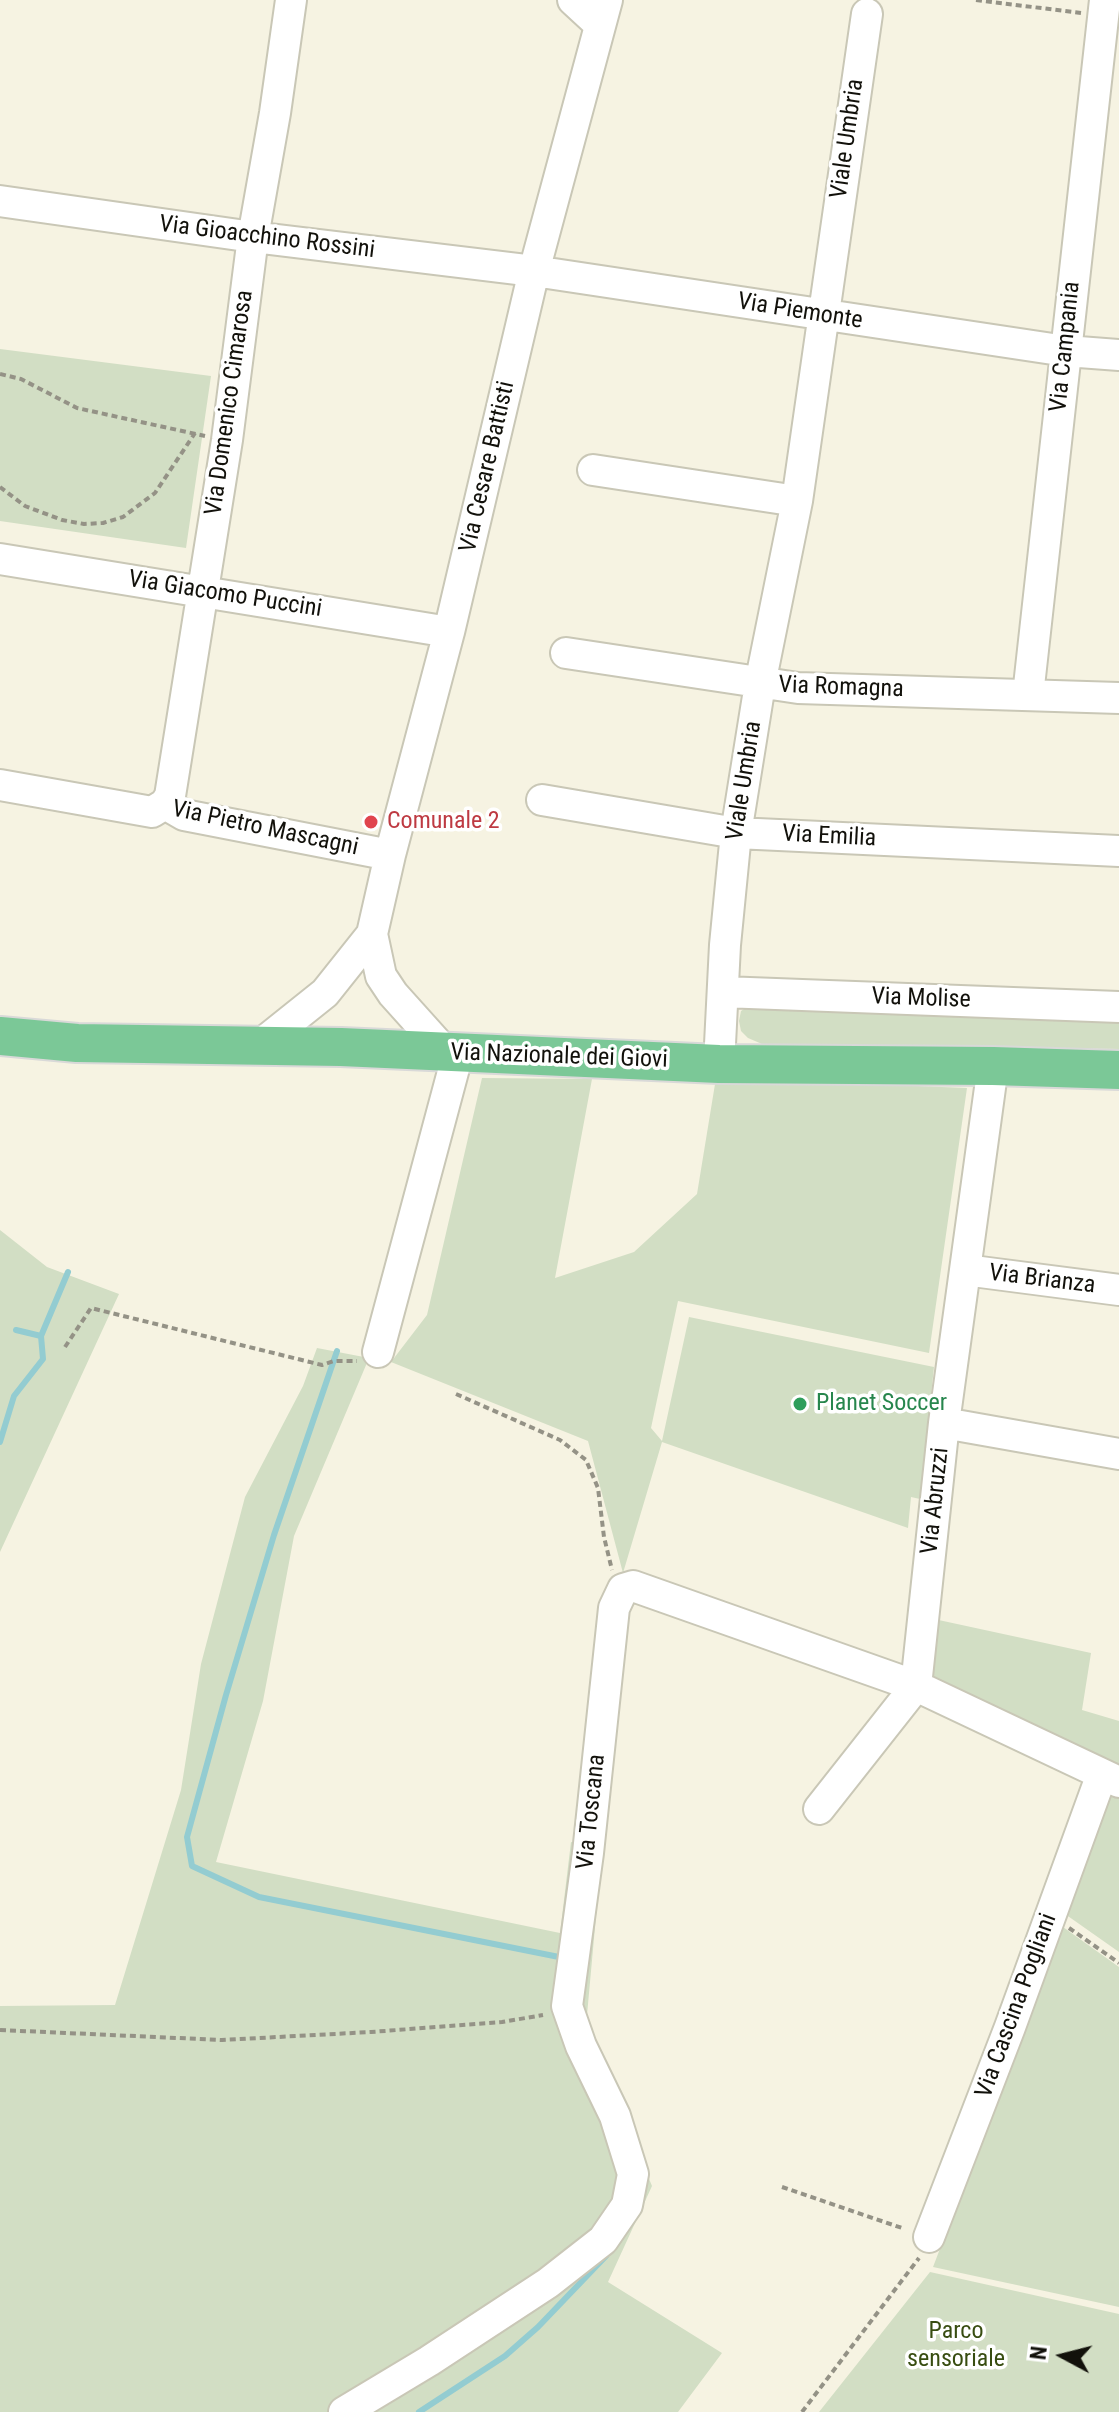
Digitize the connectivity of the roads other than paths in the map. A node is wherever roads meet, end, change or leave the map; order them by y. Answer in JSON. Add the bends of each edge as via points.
{"nodes":[{"id":1,"x":291,"y":0,"type":"edge"},
{"id":2,"x":573,"y":0,"type":"edge"},
{"id":3,"x":1104,"y":8,"type":"edge"},
{"id":4,"x":603,"y":12,"type":"edge"},
{"id":5,"x":867,"y":14,"type":"dead end"},
{"id":6,"x":0,"y":201,"type":"edge"},
{"id":7,"x":253,"y":237,"type":"junction"},
{"id":8,"x":534,"y":271,"type":"junction"},
{"id":9,"x":822,"y":316,"type":"junction"},
{"id":10,"x":1066,"y":351,"type":"junction"},
{"id":11,"x":1119,"y":355,"type":"edge"},
{"id":12,"x":593,"y":470,"type":"dead end"},
{"id":13,"x":797,"y":501,"type":"junction"},
{"id":14,"x":0,"y":559,"type":"edge"},
{"id":15,"x":202,"y":590,"type":"junction"},
{"id":16,"x":449,"y":632,"type":"junction"},
{"id":17,"x":566,"y":653,"type":"dead end"},
{"id":18,"x":760,"y":684,"type":"junction"},
{"id":19,"x":1028,"y":695,"type":"junction"},
{"id":20,"x":1119,"y":698,"type":"edge"},
{"id":21,"x":0,"y":785,"type":"edge"},
{"id":22,"x":542,"y":800,"type":"dead end"},
{"id":23,"x":165,"y":804,"type":"junction"},
{"id":24,"x":736,"y":833,"type":"junction"},
{"id":25,"x":1119,"y":851,"type":"edge"},
{"id":26,"x":390,"y":855,"type":"junction"},
{"id":27,"x":372,"y":934,"type":"junction"},
{"id":28,"x":723,"y":992,"type":"junction"},
{"id":29,"x":325,"y":993,"type":"junction"},
{"id":30,"x":401,"y":1002,"type":"junction"},
{"id":31,"x":1119,"y":1007,"type":"edge"},
{"id":32,"x":0,"y":1036,"type":"edge"},
{"id":33,"x":260,"y":1045,"type":"junction"},
{"id":34,"x":341,"y":1047,"type":"junction"},
{"id":35,"x":381,"y":1050,"type":"junction"},
{"id":36,"x":452,"y":1053,"type":"junction"},
{"id":37,"x":719,"y":1064,"type":"junction"},
{"id":38,"x":993,"y":1066,"type":"junction"},
{"id":39,"x":1119,"y":1070,"type":"edge"},
{"id":40,"x":965,"y":1270,"type":"junction"},
{"id":41,"x":1119,"y":1290,"type":"edge"},
{"id":42,"x":378,"y":1352,"type":"road end"},
{"id":43,"x":944,"y":1423,"type":"junction"},
{"id":44,"x":1119,"y":1454,"type":"edge"},
{"id":45,"x":916,"y":1686,"type":"junction"},
{"id":46,"x":1111,"y":1778,"type":"edge"},
{"id":47,"x":819,"y":1809,"type":"dead end"},
{"id":48,"x":929,"y":2237,"type":"road end"},
{"id":49,"x":344,"y":2412,"type":"edge"}],
"edges":[{"from":1,"to":7,"type":"street","name":"Via Domenico Cimarosa"},
{"from":2,"to":4,"type":"street"},
{"from":3,"to":10,"type":"street","name":"Via Campania"},
{"from":4,"to":8,"type":"street","name":"Via Cesare Battisti"},
{"from":5,"to":9,"type":"street","name":"Viale Umbria"},
{"from":6,"to":7,"type":"street","name":"Via Gioacchino Rossini"},
{"from":7,"to":8,"type":"street","name":"Via Gioacchino Rossini"},
{"from":7,"to":15,"type":"street","name":"Via Domenico Cimarosa"},
{"from":8,"to":9,"type":"street","name":"Via Piemonte"},
{"from":8,"to":16,"type":"street","name":"Via Cesare Battisti"},
{"from":9,"to":10,"type":"street","name":"Via Piemonte"},
{"from":9,"to":13,"type":"street","name":"Viale Umbria"},
{"from":10,"to":11,"type":"street","name":"Via Piemonte"},
{"from":10,"to":19,"type":"street","name":"Via Campania"},
{"from":12,"to":13,"type":"street"},
{"from":13,"to":18,"type":"street","name":"Viale Umbria"},
{"from":14,"to":15,"type":"street","name":"Via Giacomo Puccini"},
{"from":15,"to":16,"type":"street","name":"Via Giacomo Puccini"},
{"from":15,"to":23,"type":"street","name":"Via Domenico Cimarosa"},
{"from":16,"to":26,"type":"street","name":"Via Cesare Battisti"},
{"from":17,"to":18,"type":"street","name":"Via Romagna"},
{"from":18,"to":19,"type":"street","name":"Via Romagna"},
{"from":18,"to":24,"type":"street","name":"Viale Umbria"},
{"from":19,"to":20,"type":"street","name":"Via Romagna"},
{"from":21,"to":23,"type":"street","name":"Via Pietro Mascagni","via":[[152,812]]},
{"from":22,"to":24,"type":"street","name":"Via Emilia"},
{"from":23,"to":26,"type":"street","name":"Via Pietro Mascagni","via":[[184,815]]},
{"from":24,"to":25,"type":"street","name":"Via Emilia"},
{"from":24,"to":28,"type":"street","name":"Viale Umbria"},
{"from":26,"to":27,"type":"street","name":"Via Cesare Battisti"},
{"from":27,"to":29,"type":"street","name":"Via Cesare Battisti"},
{"from":27,"to":30,"type":"street","name":"Via Cesare Battisti","via":[[381,976]]},
{"from":28,"to":31,"type":"street","name":"Via Molise"},
{"from":28,"to":37,"type":"street","name":"Viale Umbria"},
{"from":29,"to":33,"type":"street","name":"Via Cesare Battisti"},
{"from":29,"to":34,"type":"street","via":[[327,1020]]},
{"from":30,"to":35,"type":"street","via":[[398,1026]]},
{"from":30,"to":36,"type":"street","name":"Via Cesare Battisti"},
{"from":32,"to":33,"type":"main road","name":"Via Nazionale dei Giovi","via":[[124,1045]]},
{"from":33,"to":34,"type":"main road","name":"Via Nazionale dei Giovi"},
{"from":34,"to":35,"type":"main road","name":"Via Nazionale dei Giovi"},
{"from":35,"to":36,"type":"main road","name":"Via Nazionale dei Giovi"},
{"from":36,"to":37,"type":"main road","name":"Via Nazionale dei Giovi"},
{"from":36,"to":42,"type":"street"},
{"from":37,"to":38,"type":"main road","name":"Via Nazionale dei Giovi"},
{"from":38,"to":39,"type":"main road","name":"Via Nazionale dei Giovi"},
{"from":38,"to":40,"type":"street","name":"Via Abruzzi"},
{"from":40,"to":41,"type":"street","name":"Via Brianza"},
{"from":40,"to":43,"type":"street","name":"Via Abruzzi"},
{"from":43,"to":44,"type":"street"},
{"from":43,"to":45,"type":"street","name":"Via Abruzzi"},
{"from":45,"to":46,"type":"street"},
{"from":45,"to":47,"type":"street"},
{"from":45,"to":49,"type":"street","name":"Via Toscana","via":[[633,1586],[623,1589],[614,1608],[567,2006],[615,2116],[633,2174],[627,2205],[603,2240],[548,2283]]},
{"from":46,"to":48,"type":"street","name":"Via Cascina Pogliani","via":[[1051,1915]]}]}
